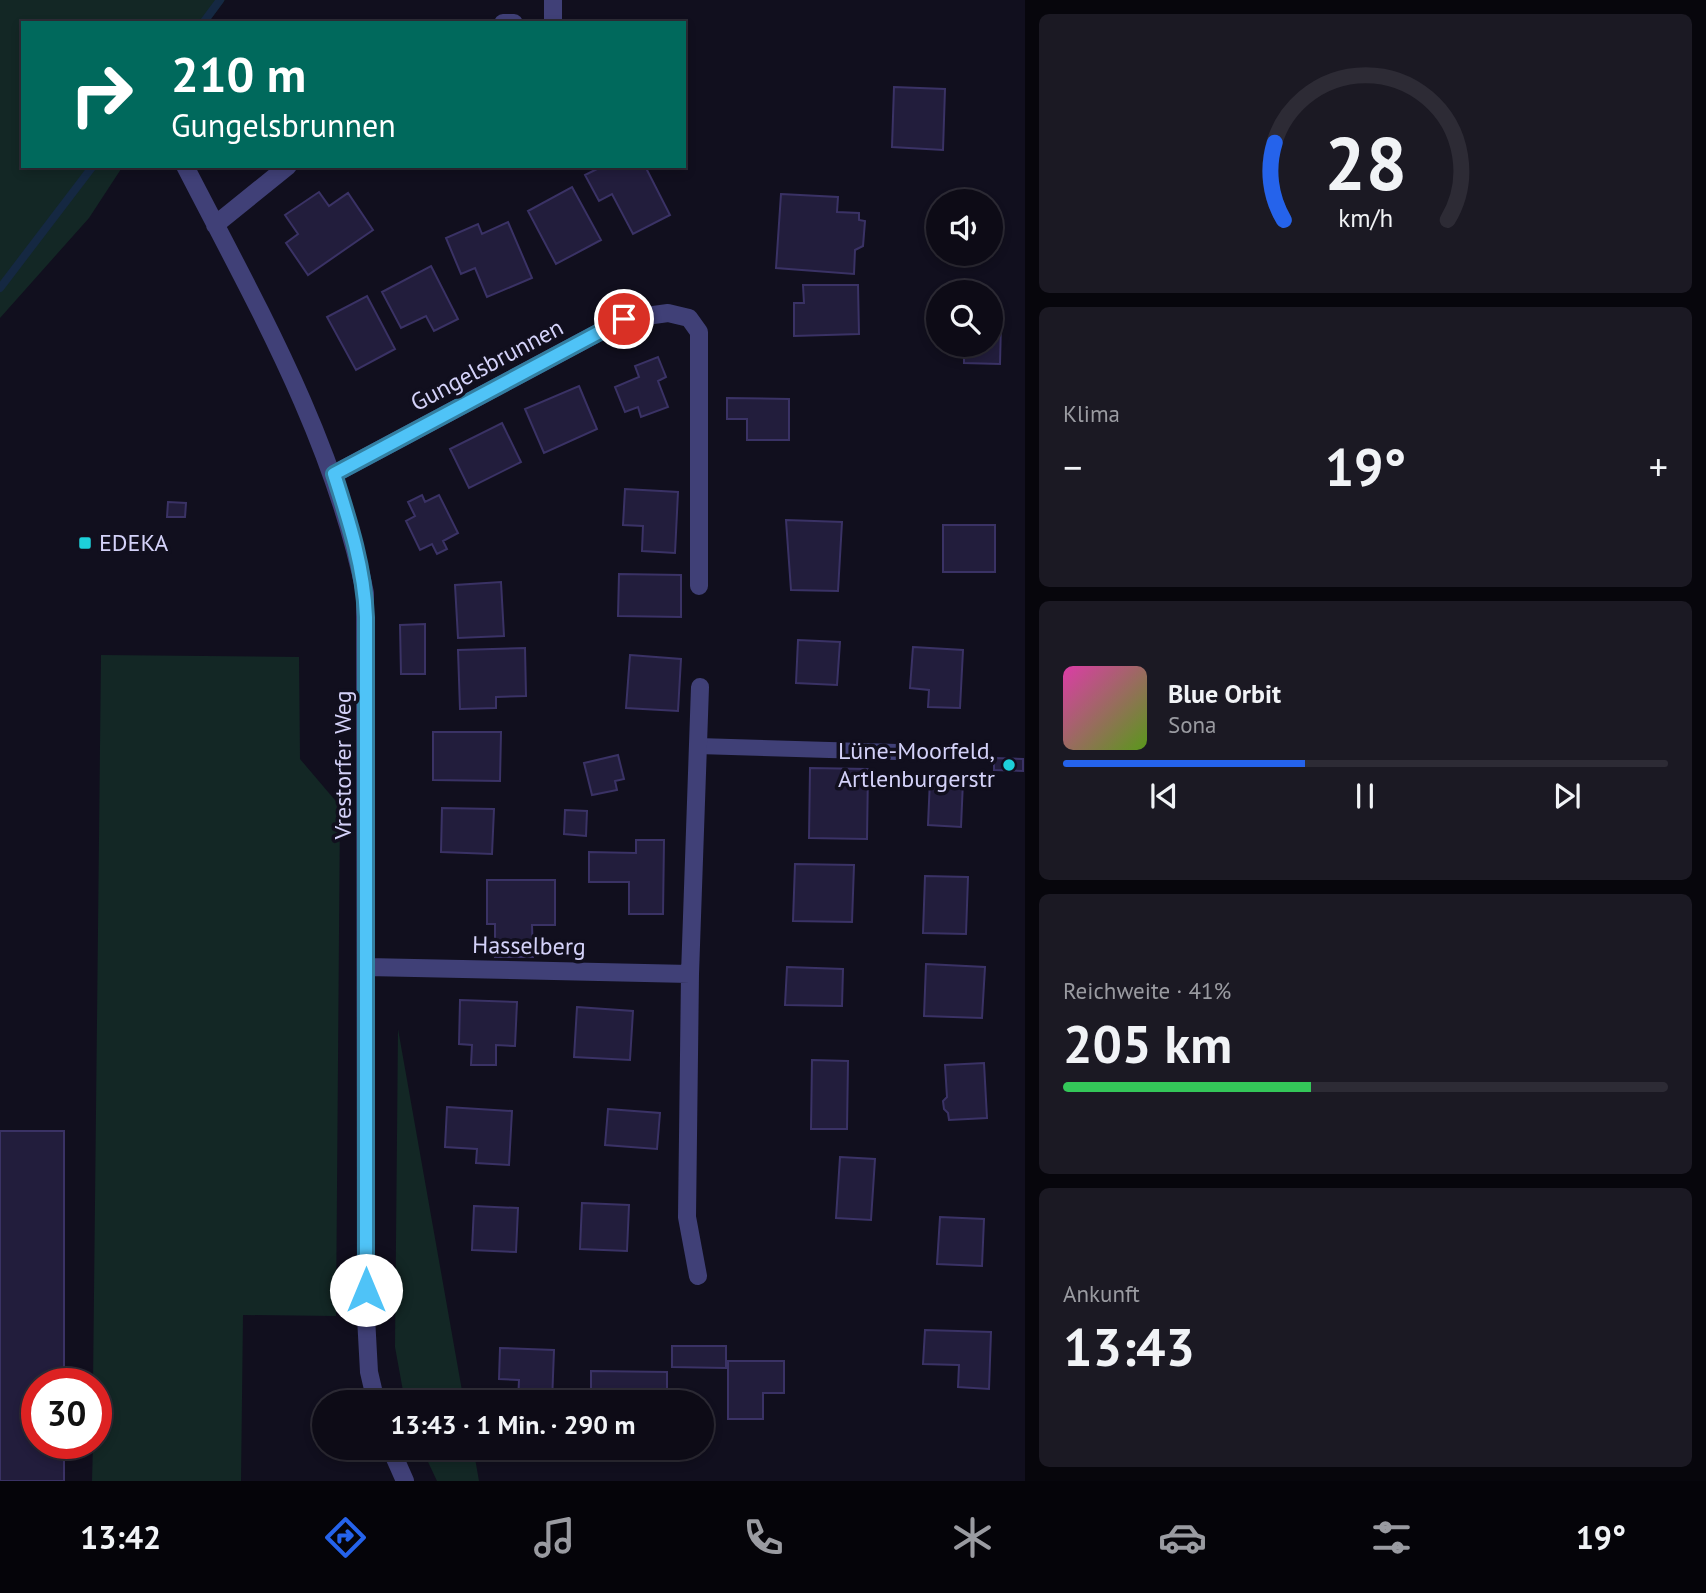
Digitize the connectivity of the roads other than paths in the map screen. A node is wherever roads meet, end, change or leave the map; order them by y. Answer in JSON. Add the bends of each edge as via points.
{"nodes":[{"id":1,"x":553,"y":0,"type":"edge"},
{"id":2,"x":553,"y":21,"type":"edge"},
{"id":3,"x":186,"y":168,"type":"edge"},
{"id":4,"x":286,"y":168,"type":"edge"},
{"id":5,"x":215,"y":225,"type":"junction"},
{"id":6,"x":334,"y":474,"type":"junction"},
{"id":7,"x":699,"y":586,"type":"dead end"},
{"id":8,"x":700,"y":687,"type":"dead end"},
{"id":9,"x":698,"y":746,"type":"junction"},
{"id":10,"x":897,"y":752,"type":"dead end"},
{"id":11,"x":367,"y":967,"type":"junction"},
{"id":12,"x":690,"y":974,"type":"junction"},
{"id":13,"x":698,"y":1276,"type":"dead end"},
{"id":14,"x":373,"y":1390,"type":"edge"},
{"id":15,"x":396,"y":1460,"type":"edge"},
{"id":16,"x":405,"y":1481,"type":"edge"}],
"edges":[{"from":1,"to":2,"type":"street"},
{"from":3,"to":5,"type":"street","name":"Vrestorfer Weg"},
{"from":4,"to":5,"type":"street"},
{"from":5,"to":6,"type":"street","name":"Vrestorfer Weg","via":[[298,384]]},
{"from":6,"to":7,"type":"street","name":"Gungelsbrunnen","via":[[624,319],[668,313],[690,318],[699,332]]},
{"from":6,"to":11,"type":"street","name":"Vrestorfer Weg","via":[[353,533],[365,593]]},
{"from":8,"to":9,"type":"street"},
{"from":9,"to":10,"type":"lane"},
{"from":9,"to":12,"type":"street"},
{"from":11,"to":12,"type":"street","name":"Hasselberg"},
{"from":11,"to":14,"type":"street","name":"Vrestorfer Weg","via":[[366,1317]]},
{"from":12,"to":13,"type":"street","via":[[687,1217]]},
{"from":15,"to":16,"type":"street"}]}
